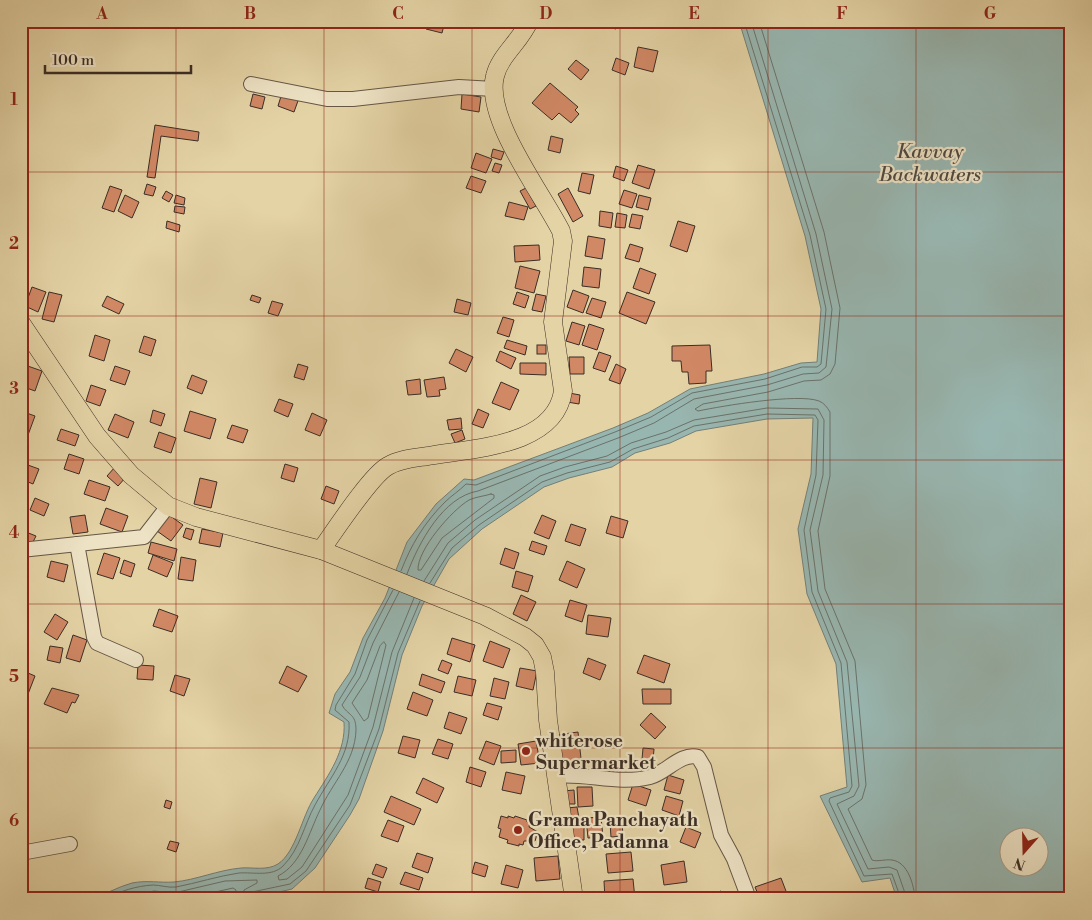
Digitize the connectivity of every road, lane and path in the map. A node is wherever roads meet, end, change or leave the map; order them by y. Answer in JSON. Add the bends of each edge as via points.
{"nodes":[{"id":1,"x":528,"y":21,"type":"edge"},
{"id":2,"x":251,"y":84,"type":"dead end"},
{"id":3,"x":494,"y":89,"type":"junction"},
{"id":4,"x":21,"y":323,"type":"edge"},
{"id":5,"x":168,"y":506,"type":"junction"},
{"id":6,"x":77,"y":544,"type":"junction"},
{"id":7,"x":21,"y":550,"type":"edge"},
{"id":8,"x":321,"y":550,"type":"junction"},
{"id":9,"x":136,"y":660,"type":"dead end"},
{"id":10,"x":556,"y":776,"type":"junction"},
{"id":11,"x":70,"y":844,"type":"dead end"},
{"id":12,"x":21,"y":853,"type":"edge"},
{"id":13,"x":574,"y":899,"type":"edge"},
{"id":14,"x":749,"y":899,"type":"edge"}],
"edges":[{"from":1,"to":3,"type":"main road","via":[[498,67]]},
{"from":2,"to":3,"type":"street","via":[[327,99],[459,87]]},
{"from":3,"to":8,"type":"main road","via":[[505,134],[562,231],[553,322],[562,401],[545,424],[514,441],[405,459],[387,466]]},
{"from":4,"to":5,"type":"main road","via":[[97,436],[131,475]]},
{"from":5,"to":6,"type":"street","via":[[144,536]]},
{"from":5,"to":8,"type":"main road","via":[[196,517]]},
{"from":6,"to":7,"type":"street"},
{"from":6,"to":9,"type":"street","via":[[97,643]]},
{"from":8,"to":10,"type":"main road","via":[[485,616],[535,645],[542,657]]},
{"from":10,"to":13,"type":"main road"},
{"from":10,"to":14,"type":"street","via":[[648,778],[661,774],[683,758],[698,757],[704,767],[721,835]]},
{"from":11,"to":12,"type":"street"}]}
